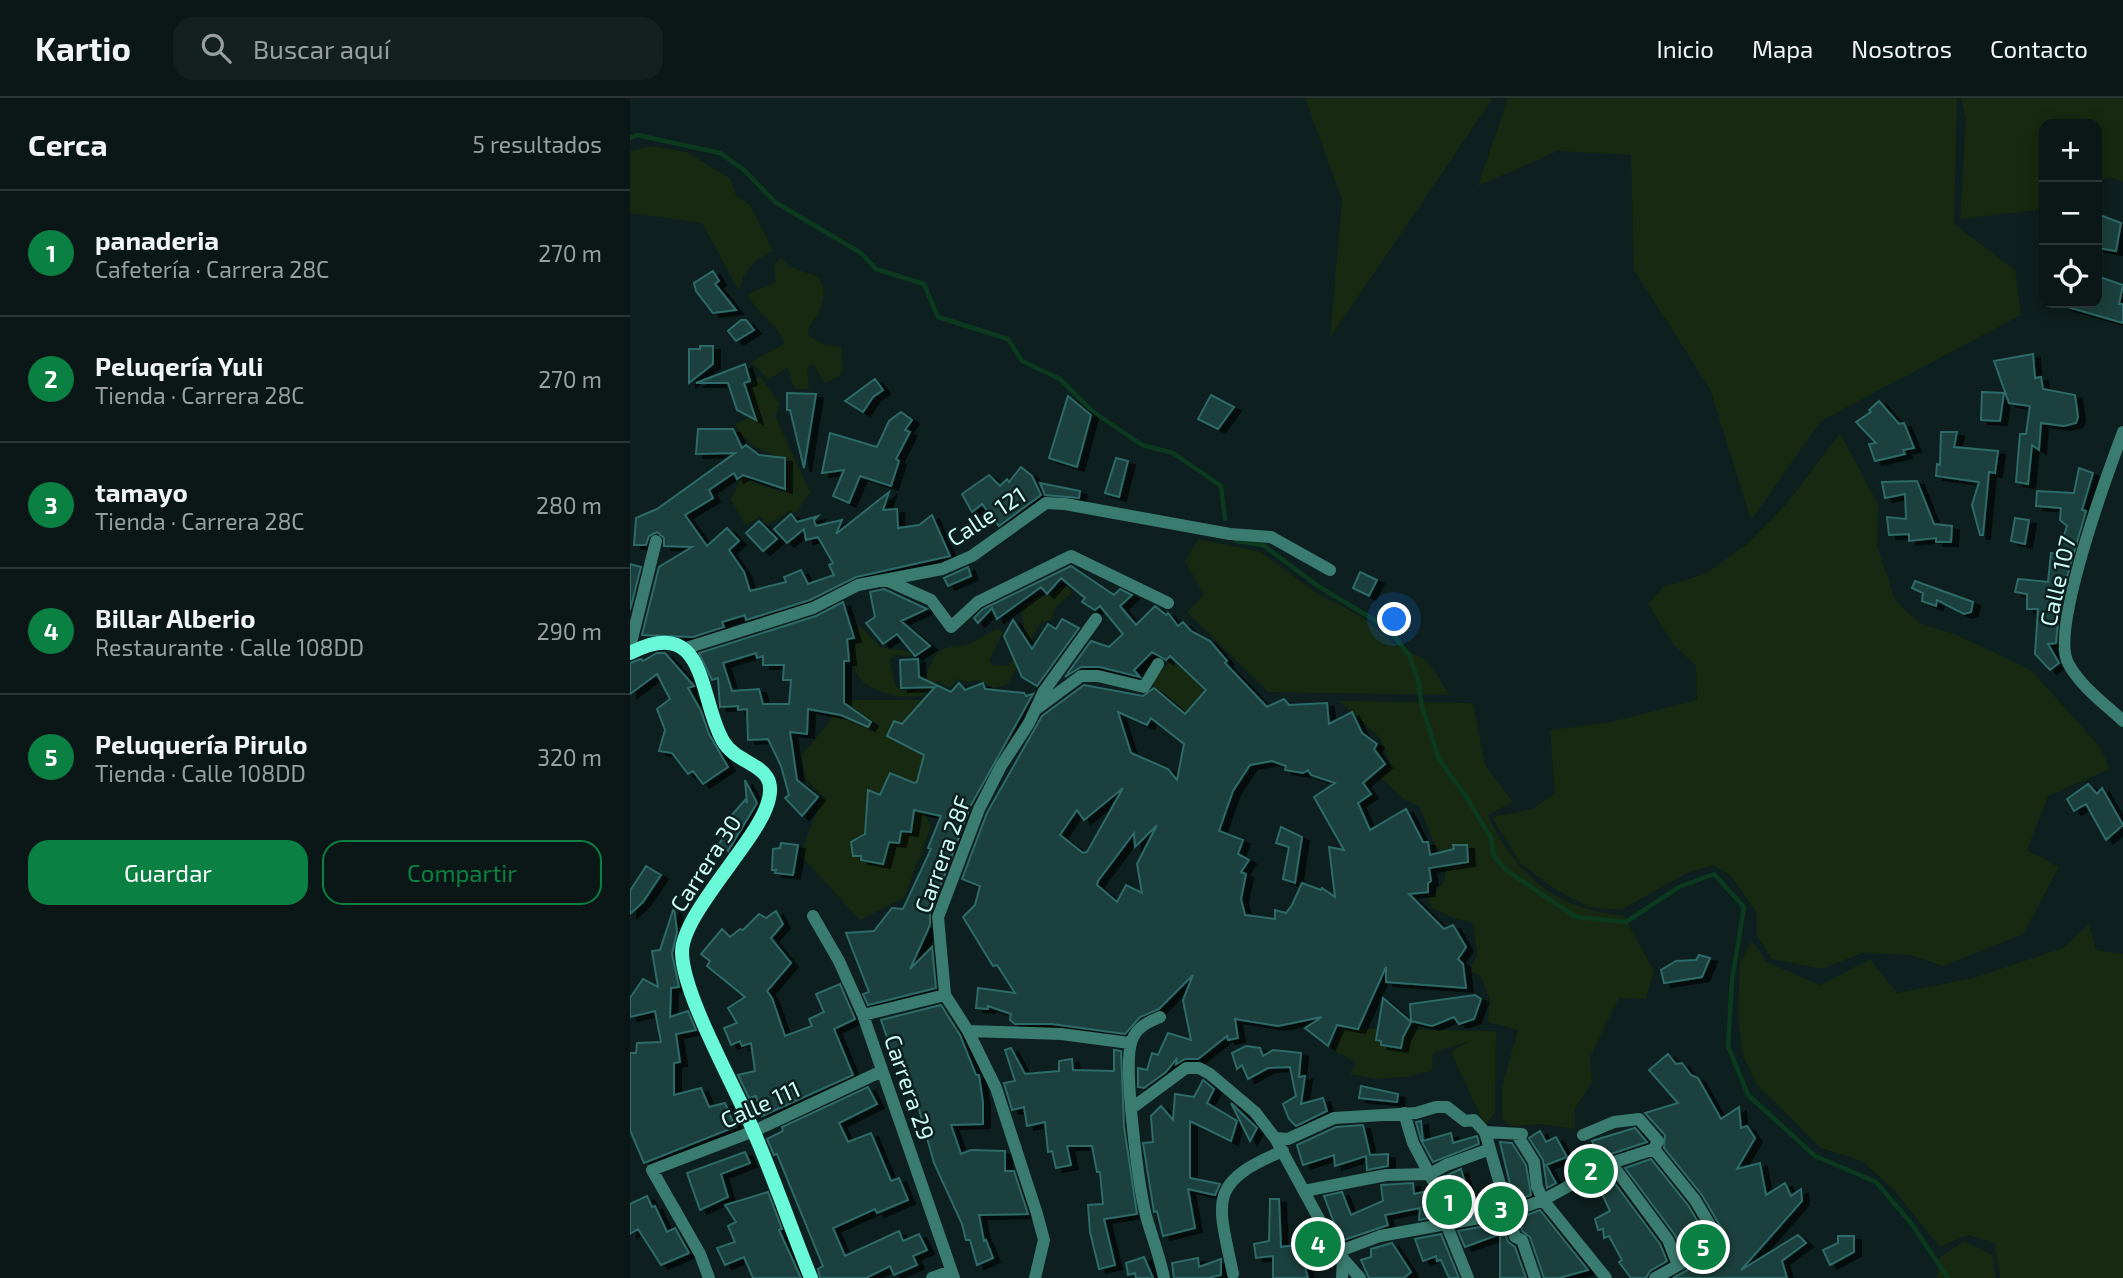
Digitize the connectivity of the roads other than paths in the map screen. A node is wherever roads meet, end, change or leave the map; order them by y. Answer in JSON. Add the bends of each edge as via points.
{"nodes":[{"id":1,"x":2123,"y":432,"type":"edge"},
{"id":2,"x":656,"y":541,"type":"dead end"},
{"id":3,"x":1330,"y":570,"type":"dead end"},
{"id":4,"x":884,"y":579,"type":"junction"},
{"id":5,"x":1168,"y":603,"type":"dead end"},
{"id":6,"x":1096,"y":620,"type":"dead end"},
{"id":7,"x":630,"y":647,"type":"edge"},
{"id":8,"x":683,"y":649,"type":"junction"},
{"id":9,"x":630,"y":653,"type":"edge"},
{"id":10,"x":1158,"y":664,"type":"dead end"},
{"id":11,"x":1035,"y":711,"type":"junction"},
{"id":12,"x":2123,"y":721,"type":"edge"},
{"id":13,"x":813,"y":916,"type":"dead end"},
{"id":14,"x":945,"y":995,"type":"junction"},
{"id":15,"x":863,"y":1015,"type":"junction"},
{"id":16,"x":1160,"y":1017,"type":"dead end"},
{"id":17,"x":968,"y":1031,"type":"junction"},
{"id":18,"x":1130,"y":1044,"type":"junction"},
{"id":19,"x":882,"y":1071,"type":"junction"},
{"id":20,"x":1132,"y":1108,"type":"junction"},
{"id":21,"x":1404,"y":1113,"type":"junction"},
{"id":22,"x":754,"y":1131,"type":"junction"},
{"id":23,"x":1485,"y":1132,"type":"junction"},
{"id":24,"x":1583,"y":1135,"type":"dead end"},
{"id":25,"x":1275,"y":1138,"type":"junction"},
{"id":26,"x":1490,"y":1149,"type":"junction"},
{"id":27,"x":1654,"y":1149,"type":"junction"},
{"id":28,"x":1283,"y":1151,"type":"junction"},
{"id":29,"x":1611,"y":1163,"type":"junction"},
{"id":30,"x":1430,"y":1174,"type":"junction"},
{"id":31,"x":1304,"y":1191,"type":"junction"},
{"id":32,"x":1543,"y":1200,"type":"junction"},
{"id":33,"x":1507,"y":1213,"type":"junction"},
{"id":34,"x":1447,"y":1226,"type":"junction"},
{"id":35,"x":1340,"y":1255,"type":"junction"},
{"id":36,"x":1678,"y":1265,"type":"junction"},
{"id":37,"x":1233,"y":1274,"type":"dead end"},
{"id":38,"x":953,"y":1275,"type":"edge"},
{"id":39,"x":709,"y":1278,"type":"edge"},
{"id":40,"x":811,"y":1278,"type":"edge"},
{"id":41,"x":932,"y":1278,"type":"edge"},
{"id":42,"x":1035,"y":1278,"type":"edge"},
{"id":43,"x":1164,"y":1278,"type":"edge"},
{"id":44,"x":1342,"y":1278,"type":"edge"},
{"id":45,"x":1360,"y":1278,"type":"edge"},
{"id":46,"x":1468,"y":1278,"type":"edge"},
{"id":47,"x":1535,"y":1278,"type":"edge"},
{"id":48,"x":1606,"y":1278,"type":"edge"},
{"id":49,"x":1655,"y":1278,"type":"edge"}],
"edges":[{"from":1,"to":12,"type":"street","name":"Calle 107","via":[[2073,588],[2064,646],[2078,679]]},
{"from":2,"to":7,"type":"street"},
{"from":3,"to":4,"type":"street","name":"Calle 121","via":[[1271,537],[1046,503],[971,556],[942,569]]},
{"from":4,"to":5,"type":"street","via":[[931,600],[951,627],[978,602],[1071,556]]},
{"from":4,"to":8,"type":"street","name":"Calle 121","via":[[813,608]]},
{"from":6,"to":11,"type":"street","name":"Carrera 28F","via":[[1044,691]]},
{"from":8,"to":9,"type":"street","name":"Calle 121","via":[[657,643]]},
{"from":8,"to":22,"type":"street","name":"Carrera 30","via":[[697,663],[723,741],[760,768],[771,791],[757,827],[688,930],[682,952],[691,995]]},
{"from":10,"to":11,"type":"street","via":[[1143,687],[1081,676]]},
{"from":11,"to":14,"type":"street","name":"Carrera 28F","via":[[979,809],[938,916]]},
{"from":13,"to":15,"type":"street","name":"Carrera 29"},
{"from":14,"to":15,"type":"street"},
{"from":14,"to":17,"type":"street","name":"Carrera 28F"},
{"from":15,"to":19,"type":"street","name":"Carrera 29"},
{"from":16,"to":18,"type":"street","via":[[1146,1023]]},
{"from":17,"to":18,"type":"street","via":[[1061,1034]]},
{"from":17,"to":42,"type":"street","name":"Carrera 28F","via":[[996,1088],[1044,1240]]},
{"from":18,"to":20,"type":"street"},
{"from":19,"to":22,"type":"street","name":"Calle 111"},
{"from":19,"to":38,"type":"street","name":"Carrera 29"},
{"from":20,"to":25,"type":"street","via":[[1186,1068],[1199,1068],[1233,1091]]},
{"from":20,"to":43,"type":"street","via":[[1146,1214]]},
{"from":21,"to":23,"type":"street","via":[[1447,1107],[1465,1121],[1474,1119]]},
{"from":21,"to":25,"type":"street","via":[[1334,1118],[1288,1139]]},
{"from":21,"to":30,"type":"street"},
{"from":22,"to":39,"type":"street","name":"Calle 111","via":[[652,1170]]},
{"from":22,"to":40,"type":"street","name":"Carrera 30"},
{"from":23,"to":26,"type":"street"},
{"from":23,"to":32,"type":"street","via":[[1522,1134],[1519,1138],[1534,1162]]},
{"from":24,"to":27,"type":"street","via":[[1614,1122],[1639,1119],[1658,1141]]},
{"from":25,"to":28,"type":"street"},
{"from":26,"to":30,"type":"street"},
{"from":26,"to":33,"type":"street"},
{"from":27,"to":29,"type":"street"},
{"from":27,"to":36,"type":"street","via":[[1695,1200],[1720,1242]]},
{"from":28,"to":31,"type":"street"},
{"from":28,"to":37,"type":"street","via":[[1234,1176],[1224,1194],[1221,1217]]},
{"from":29,"to":32,"type":"street"},
{"from":29,"to":36,"type":"street","via":[[1668,1240]]},
{"from":30,"to":31,"type":"street","via":[[1386,1175]]},
{"from":30,"to":34,"type":"street","via":[[1442,1198]]},
{"from":31,"to":35,"type":"street"},
{"from":32,"to":33,"type":"street"},
{"from":32,"to":48,"type":"street"},
{"from":33,"to":34,"type":"street"},
{"from":33,"to":47,"type":"street"},
{"from":34,"to":35,"type":"street","via":[[1380,1236]]},
{"from":34,"to":46,"type":"street"},
{"from":35,"to":44,"type":"street"},
{"from":35,"to":45,"type":"street"},
{"from":36,"to":49,"type":"street"},
{"from":38,"to":41,"type":"street"}]}
